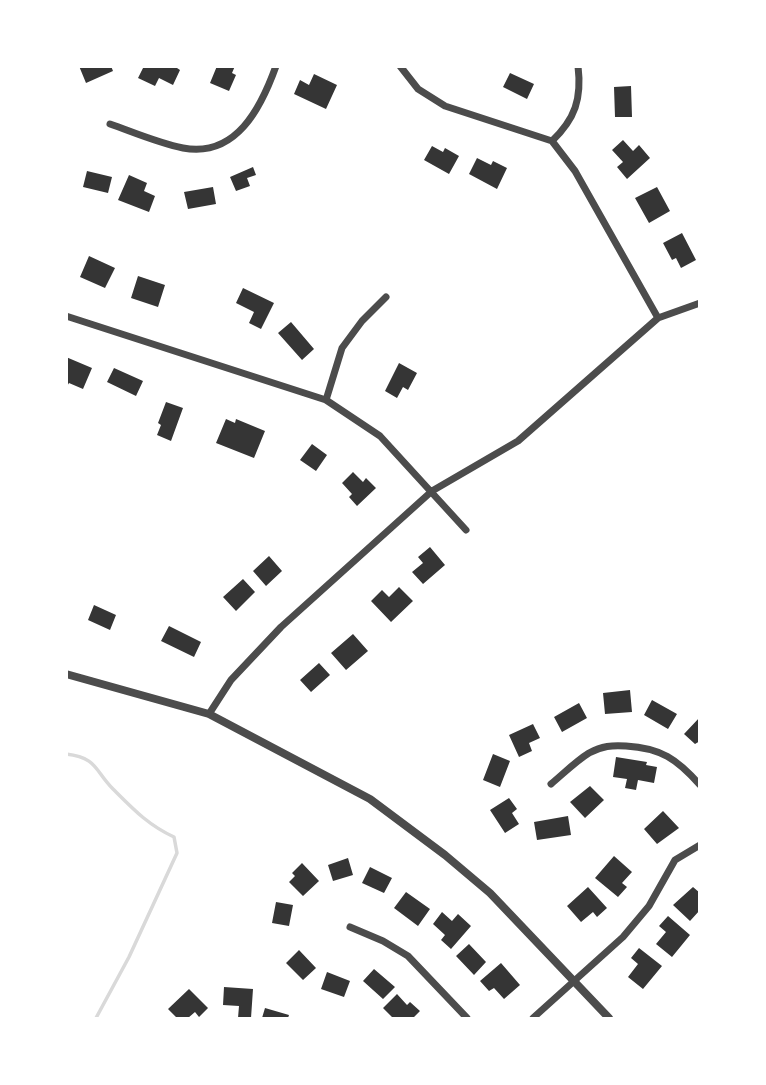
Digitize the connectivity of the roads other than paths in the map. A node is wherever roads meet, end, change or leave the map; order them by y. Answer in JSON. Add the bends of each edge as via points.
{"nodes":[{"id":1,"x":276,"y":66,"type":"edge"},
{"id":2,"x":400,"y":66,"type":"edge"},
{"id":3,"x":578,"y":66,"type":"edge"},
{"id":4,"x":110,"y":124,"type":"dead end"},
{"id":5,"x":552,"y":141,"type":"junction"},
{"id":6,"x":386,"y":297,"type":"dead end"},
{"id":7,"x":699,"y":303,"type":"edge"},
{"id":8,"x":66,"y":316,"type":"edge"},
{"id":9,"x":658,"y":318,"type":"junction"},
{"id":10,"x":326,"y":400,"type":"junction"},
{"id":11,"x":432,"y":491,"type":"junction"},
{"id":12,"x":466,"y":530,"type":"dead end"},
{"id":13,"x":66,"y":674,"type":"edge"},
{"id":14,"x":209,"y":714,"type":"junction"},
{"id":15,"x":551,"y":785,"type":"dead end"},
{"id":16,"x":699,"y":785,"type":"edge"},
{"id":17,"x":699,"y":845,"type":"edge"},
{"id":18,"x":349,"y":927,"type":"dead end"},
{"id":19,"x":574,"y":981,"type":"junction"},
{"id":20,"x":467,"y":1018,"type":"edge"},
{"id":21,"x":533,"y":1018,"type":"edge"},
{"id":22,"x":609,"y":1018,"type":"edge"}],
"edges":[{"from":1,"to":4,"type":"street","via":[[250,120],[215,148],[184,148]]},
{"from":2,"to":5,"type":"street","via":[[418,89],[445,106]]},
{"from":3,"to":5,"type":"street","via":[[576,106],[568,126]]},
{"from":5,"to":9,"type":"street","via":[[575,171]]},
{"from":6,"to":10,"type":"street","via":[[342,348]]},
{"from":7,"to":9,"type":"street"},
{"from":8,"to":10,"type":"street"},
{"from":9,"to":11,"type":"street","via":[[518,441]]},
{"from":10,"to":11,"type":"street","via":[[380,436]]},
{"from":11,"to":12,"type":"street"},
{"from":11,"to":14,"type":"street","via":[[281,626],[231,680]]},
{"from":13,"to":14,"type":"street"},
{"from":14,"to":19,"type":"street","via":[[370,799],[490,893]]},
{"from":15,"to":16,"type":"street","via":[[588,754],[609,745],[663,753],[683,766]]},
{"from":17,"to":19,"type":"street","via":[[675,860],[649,906],[623,937]]},
{"from":18,"to":20,"type":"street","via":[[408,956]]},
{"from":19,"to":21,"type":"street"},
{"from":19,"to":22,"type":"street"}]}
